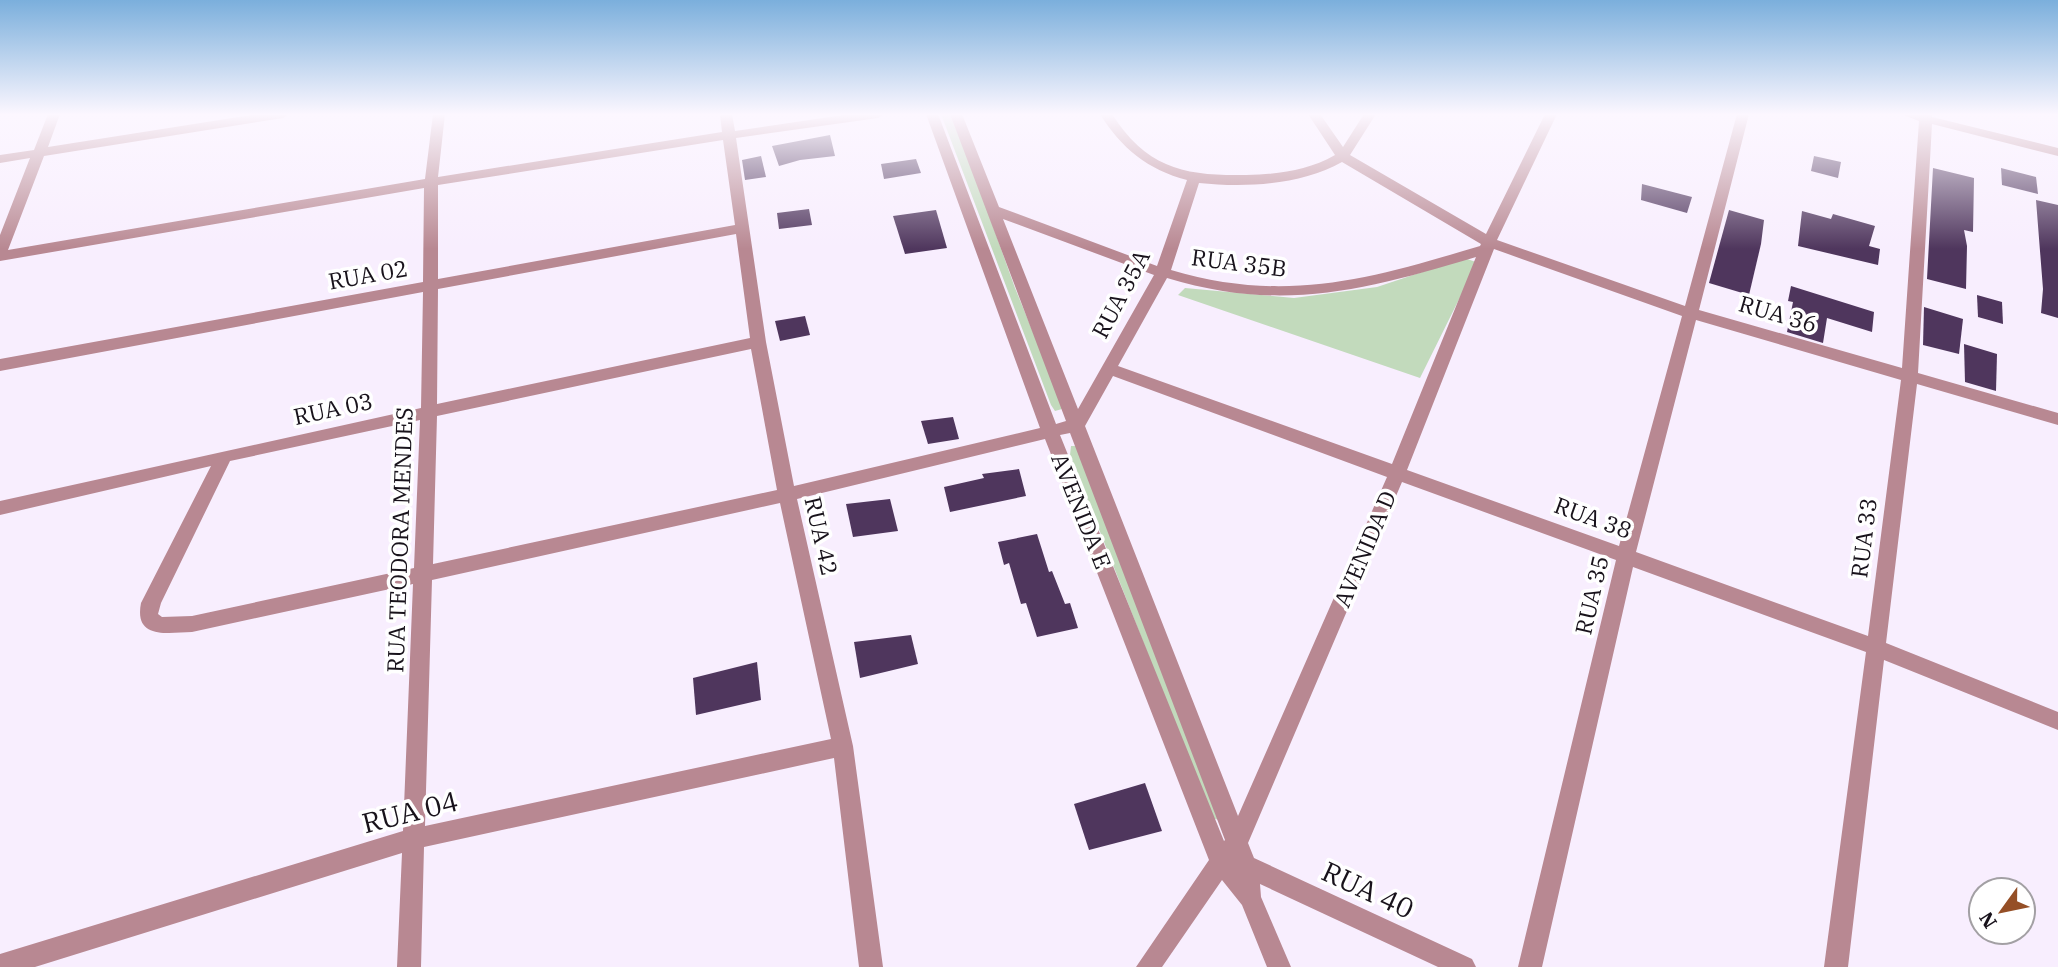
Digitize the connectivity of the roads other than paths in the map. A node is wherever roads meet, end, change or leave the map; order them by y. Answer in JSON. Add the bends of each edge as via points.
{"nodes":[{"id":1,"x":38,"y":159,"type":"edge"},
{"id":2,"x":434,"y":159,"type":"edge"},
{"id":3,"x":573,"y":159,"type":"edge"},
{"id":4,"x":732,"y":159,"type":"edge"},
{"id":5,"x":949,"y":159,"type":"edge"},
{"id":6,"x":974,"y":159,"type":"edge"},
{"id":7,"x":1147,"y":159,"type":"edge"},
{"id":8,"x":1334,"y":159,"type":"edge"},
{"id":9,"x":1347,"y":159,"type":"edge"},
{"id":10,"x":1529,"y":159,"type":"edge"},
{"id":11,"x":1731,"y":159,"type":"edge"},
{"id":12,"x":1923,"y":159,"type":"edge"},
{"id":13,"x":1194,"y":178,"type":"junction"},
{"id":14,"x":431,"y":182,"type":"junction"},
{"id":15,"x":993,"y":210,"type":"junction"},
{"id":16,"x":743,"y":228,"type":"junction"},
{"id":17,"x":1488,"y":245,"type":"junction"},
{"id":18,"x":0,"y":255,"type":"edge"},
{"id":19,"x":1162,"y":274,"type":"junction"},
{"id":20,"x":430,"y":287,"type":"junction"},
{"id":21,"x":1690,"y":313,"type":"junction"},
{"id":22,"x":758,"y":342,"type":"junction"},
{"id":23,"x":0,"y":365,"type":"edge"},
{"id":24,"x":1108,"y":368,"type":"junction"},
{"id":25,"x":1910,"y":375,"type":"junction"},
{"id":26,"x":429,"y":414,"type":"junction"},
{"id":27,"x":2058,"y":419,"type":"edge"},
{"id":28,"x":1077,"y":425,"type":"junction"},
{"id":29,"x":1050,"y":431,"type":"junction"},
{"id":30,"x":224,"y":456,"type":"junction"},
{"id":31,"x":1397,"y":474,"type":"junction"},
{"id":32,"x":787,"y":495,"type":"junction"},
{"id":33,"x":0,"y":508,"type":"edge"},
{"id":34,"x":1626,"y":555,"type":"junction"},
{"id":35,"x":424,"y":572,"type":"junction"},
{"id":36,"x":1875,"y":647,"type":"junction"},
{"id":37,"x":1173,"y":677,"type":"junction"},
{"id":38,"x":1151,"y":685,"type":"junction"},
{"id":39,"x":2058,"y":721,"type":"edge"},
{"id":40,"x":843,"y":746,"type":"junction"},
{"id":41,"x":413,"y":839,"type":"junction"},
{"id":42,"x":1237,"y":843,"type":"junction"},
{"id":43,"x":1221,"y":862,"type":"junction"},
{"id":44,"x":1246,"y":866,"type":"junction"},
{"id":45,"x":1250,"y":897,"type":"junction"},
{"id":46,"x":0,"y":966,"type":"edge"},
{"id":47,"x":409,"y":967,"type":"edge"},
{"id":48,"x":871,"y":967,"type":"edge"},
{"id":49,"x":1148,"y":967,"type":"edge"},
{"id":50,"x":1279,"y":967,"type":"edge"},
{"id":51,"x":1464,"y":967,"type":"edge"},
{"id":52,"x":1530,"y":967,"type":"edge"},
{"id":53,"x":1836,"y":967,"type":"edge"}],
"edges":[{"from":1,"to":18,"type":"street"},
{"from":2,"to":14,"type":"street","name":"RUA TEODORA MENDES"},
{"from":3,"to":14,"type":"street"},
{"from":4,"to":16,"type":"street","name":"RUA 42"},
{"from":5,"to":29,"type":"street","name":"AVENIDA E"},
{"from":6,"to":15,"type":"street","name":"AVENIDA E"},
{"from":7,"to":13,"type":"street"},
{"from":8,"to":13,"type":"street","via":[[1294,175]]},
{"from":9,"to":17,"type":"street","name":"RUA 36"},
{"from":10,"to":17,"type":"street","name":"AVENIDA D"},
{"from":11,"to":21,"type":"street","name":"RUA 35"},
{"from":12,"to":25,"type":"street","name":"RUA 33"},
{"from":13,"to":19,"type":"street","name":"RUA 35A"},
{"from":14,"to":18,"type":"street"},
{"from":14,"to":20,"type":"street","name":"RUA TEODORA MENDES"},
{"from":15,"to":19,"type":"street","name":"RUA 35B"},
{"from":15,"to":28,"type":"street","name":"AVENIDA E"},
{"from":16,"to":20,"type":"street","name":"RUA 02"},
{"from":16,"to":22,"type":"street","name":"RUA 42"},
{"from":17,"to":19,"type":"street","name":"RUA 35B","via":[[1383,279],[1295,292],[1211,286]]},
{"from":17,"to":21,"type":"street","name":"RUA 36"},
{"from":17,"to":31,"type":"street","name":"AVENIDA D"},
{"from":19,"to":24,"type":"street","name":"RUA 35A"},
{"from":20,"to":23,"type":"street","name":"RUA 02"},
{"from":20,"to":26,"type":"street","name":"RUA TEODORA MENDES"},
{"from":21,"to":25,"type":"street","name":"RUA 36"},
{"from":21,"to":34,"type":"street","name":"RUA 35"},
{"from":22,"to":26,"type":"street","name":"RUA 03"},
{"from":22,"to":32,"type":"street","name":"RUA 42"},
{"from":24,"to":28,"type":"street","name":"RUA 35A"},
{"from":24,"to":31,"type":"street","name":"RUA 38"},
{"from":25,"to":27,"type":"street","name":"RUA 36"},
{"from":25,"to":36,"type":"street","name":"RUA 33"},
{"from":26,"to":30,"type":"street","name":"RUA 03"},
{"from":26,"to":35,"type":"street","name":"RUA TEODORA MENDES"},
{"from":28,"to":29,"type":"street"},
{"from":28,"to":37,"type":"street","name":"AVENIDA E"},
{"from":29,"to":32,"type":"street"},
{"from":29,"to":38,"type":"street","name":"AVENIDA E"},
{"from":30,"to":33,"type":"street","name":"RUA 03"},
{"from":30,"to":35,"type":"street","via":[[151,603],[148,618],[159,625],[192,624]]},
{"from":31,"to":34,"type":"street","name":"RUA 38"},
{"from":31,"to":42,"type":"street","name":"AVENIDA D"},
{"from":32,"to":35,"type":"street"},
{"from":32,"to":40,"type":"street","name":"RUA 42"},
{"from":34,"to":36,"type":"street","name":"RUA 38"},
{"from":34,"to":52,"type":"street","name":"RUA 35"},
{"from":35,"to":41,"type":"street","name":"RUA TEODORA MENDES"},
{"from":36,"to":39,"type":"street","name":"RUA 38"},
{"from":36,"to":53,"type":"street","name":"RUA 33"},
{"from":37,"to":38,"type":"street"},
{"from":37,"to":42,"type":"street","name":"AVENIDA E"},
{"from":38,"to":43,"type":"street","name":"AVENIDA E"},
{"from":40,"to":41,"type":"street","name":"RUA 04"},
{"from":40,"to":48,"type":"street","name":"RUA 42"},
{"from":41,"to":46,"type":"street","name":"RUA 04"},
{"from":41,"to":47,"type":"street","name":"RUA TEODORA MENDES"},
{"from":42,"to":43,"type":"street","name":"AVENIDA D"},
{"from":42,"to":44,"type":"street","name":"AVENIDA E"},
{"from":43,"to":45,"type":"street","name":"AVENIDA E"},
{"from":43,"to":49,"type":"street","name":"AVENIDA D"},
{"from":44,"to":45,"type":"street","name":"AVENIDA E"},
{"from":44,"to":51,"type":"street","name":"RUA 40"},
{"from":45,"to":50,"type":"street","name":"AVENIDA E"}]}
